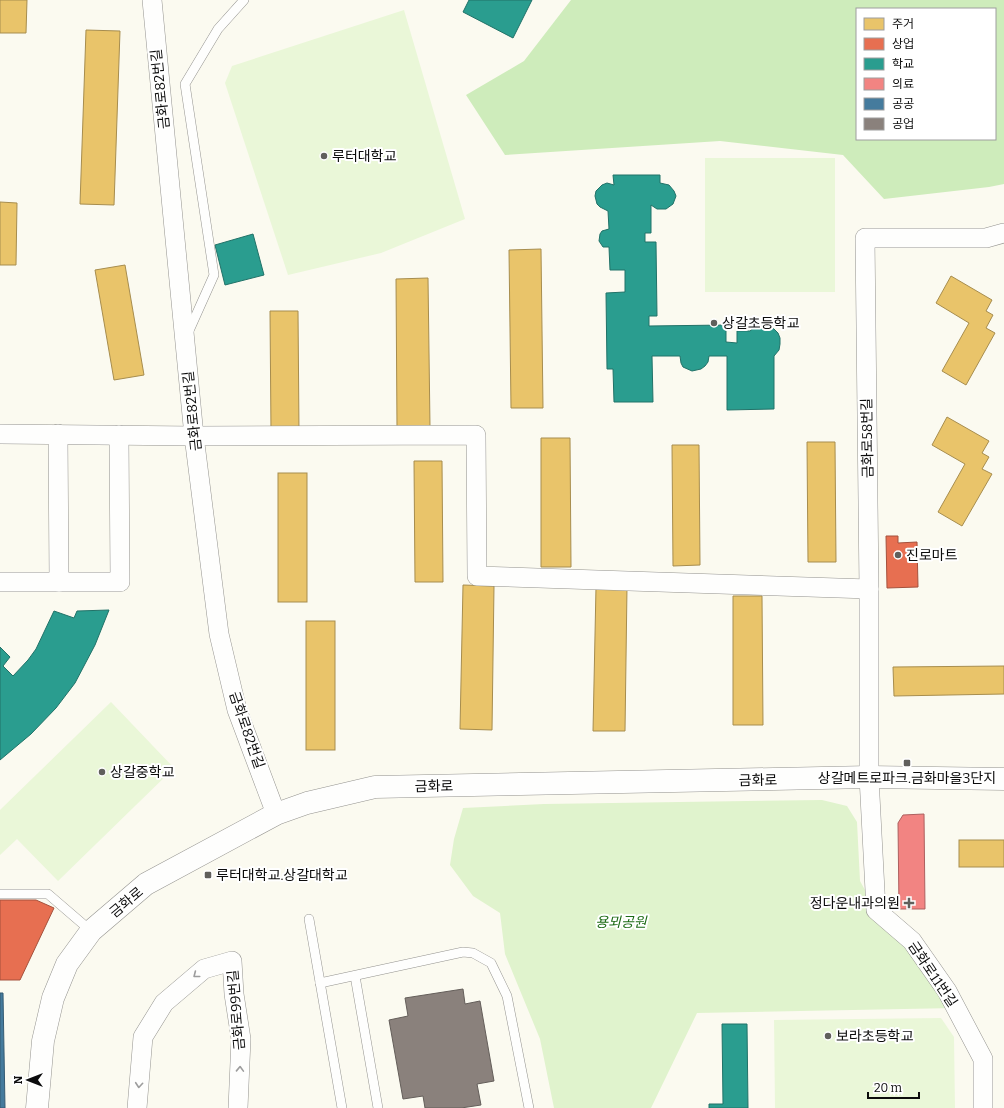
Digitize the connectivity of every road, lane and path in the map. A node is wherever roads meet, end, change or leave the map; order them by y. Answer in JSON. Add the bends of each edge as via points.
{"nodes":[{"id":1,"x":152,"y":0,"type":"edge"},
{"id":2,"x":244,"y":0,"type":"edge"},
{"id":3,"x":1004,"y":233,"type":"edge"},
{"id":4,"x":185,"y":340,"type":"junction"},
{"id":5,"x":0,"y":434,"type":"edge"},
{"id":6,"x":58,"y":434,"type":"junction"},
{"id":7,"x":119,"y":435,"type":"junction"},
{"id":8,"x":194,"y":436,"type":"junction"},
{"id":9,"x":0,"y":582,"type":"edge"},
{"id":10,"x":59,"y":582,"type":"junction"},
{"id":11,"x":869,"y":589,"type":"junction"},
{"id":12,"x":870,"y":777,"type":"junction"},
{"id":13,"x":1004,"y":778,"type":"edge"},
{"id":14,"x":276,"y":814,"type":"junction"},
{"id":15,"x":0,"y":894,"type":"edge"},
{"id":16,"x":309,"y":919,"type":"dead end"},
{"id":17,"x":91,"y":931,"type":"junction"},
{"id":18,"x":355,"y":976,"type":"junction"},
{"id":19,"x":320,"y":983,"type":"junction"},
{"id":20,"x":37,"y":1108,"type":"edge"},
{"id":21,"x":137,"y":1108,"type":"edge"},
{"id":22,"x":238,"y":1108,"type":"edge"},
{"id":23,"x":342,"y":1108,"type":"edge"},
{"id":24,"x":378,"y":1108,"type":"edge"},
{"id":25,"x":529,"y":1108,"type":"edge"},
{"id":26,"x":983,"y":1108,"type":"edge"}],
"edges":[{"from":1,"to":4,"type":"street","name":"금화로82번길"},
{"from":2,"to":4,"type":"lane","via":[[218,29],[184,84],[214,275]]},
{"from":3,"to":11,"type":"street","name":"금화로58번길","via":[[986,238],[865,238]]},
{"from":4,"to":8,"type":"street","name":"금화로82번길"},
{"from":5,"to":6,"type":"street"},
{"from":6,"to":7,"type":"street"},
{"from":6,"to":10,"type":"street"},
{"from":7,"to":8,"type":"street"},
{"from":7,"to":10,"type":"street","via":[[120,582]]},
{"from":8,"to":11,"type":"street","via":[[476,435],[477,576]]},
{"from":8,"to":14,"type":"street","name":"금화로82번길","via":[[219,634],[237,710]]},
{"from":9,"to":10,"type":"street"},
{"from":11,"to":12,"type":"street","name":"금화로58번길"},
{"from":12,"to":13,"type":"street","name":"금화로"},
{"from":12,"to":14,"type":"street","name":"금화로","via":[[375,787],[307,803]]},
{"from":12,"to":26,"type":"street","name":"금화로11번길","via":[[876,910],[912,941],[947,991],[983,1059]]},
{"from":14,"to":17,"type":"street","name":"금화로","via":[[146,884]]},
{"from":15,"to":17,"type":"lane","via":[[48,894]]},
{"from":16,"to":19,"type":"lane"},
{"from":17,"to":20,"type":"street","name":"금화로","via":[[67,964],[53,998],[43,1041]]},
{"from":18,"to":19,"type":"lane"},
{"from":18,"to":24,"type":"lane"},
{"from":18,"to":25,"type":"lane","via":[[464,952],[473,953],[491,963],[507,996]]},
{"from":19,"to":23,"type":"lane"},
{"from":22,"to":21,"type":"street","name":"금화로99번길","one_way":true,"via":[[241,1039],[232,961],[204,969],[164,1003],[143,1037]]}]}
